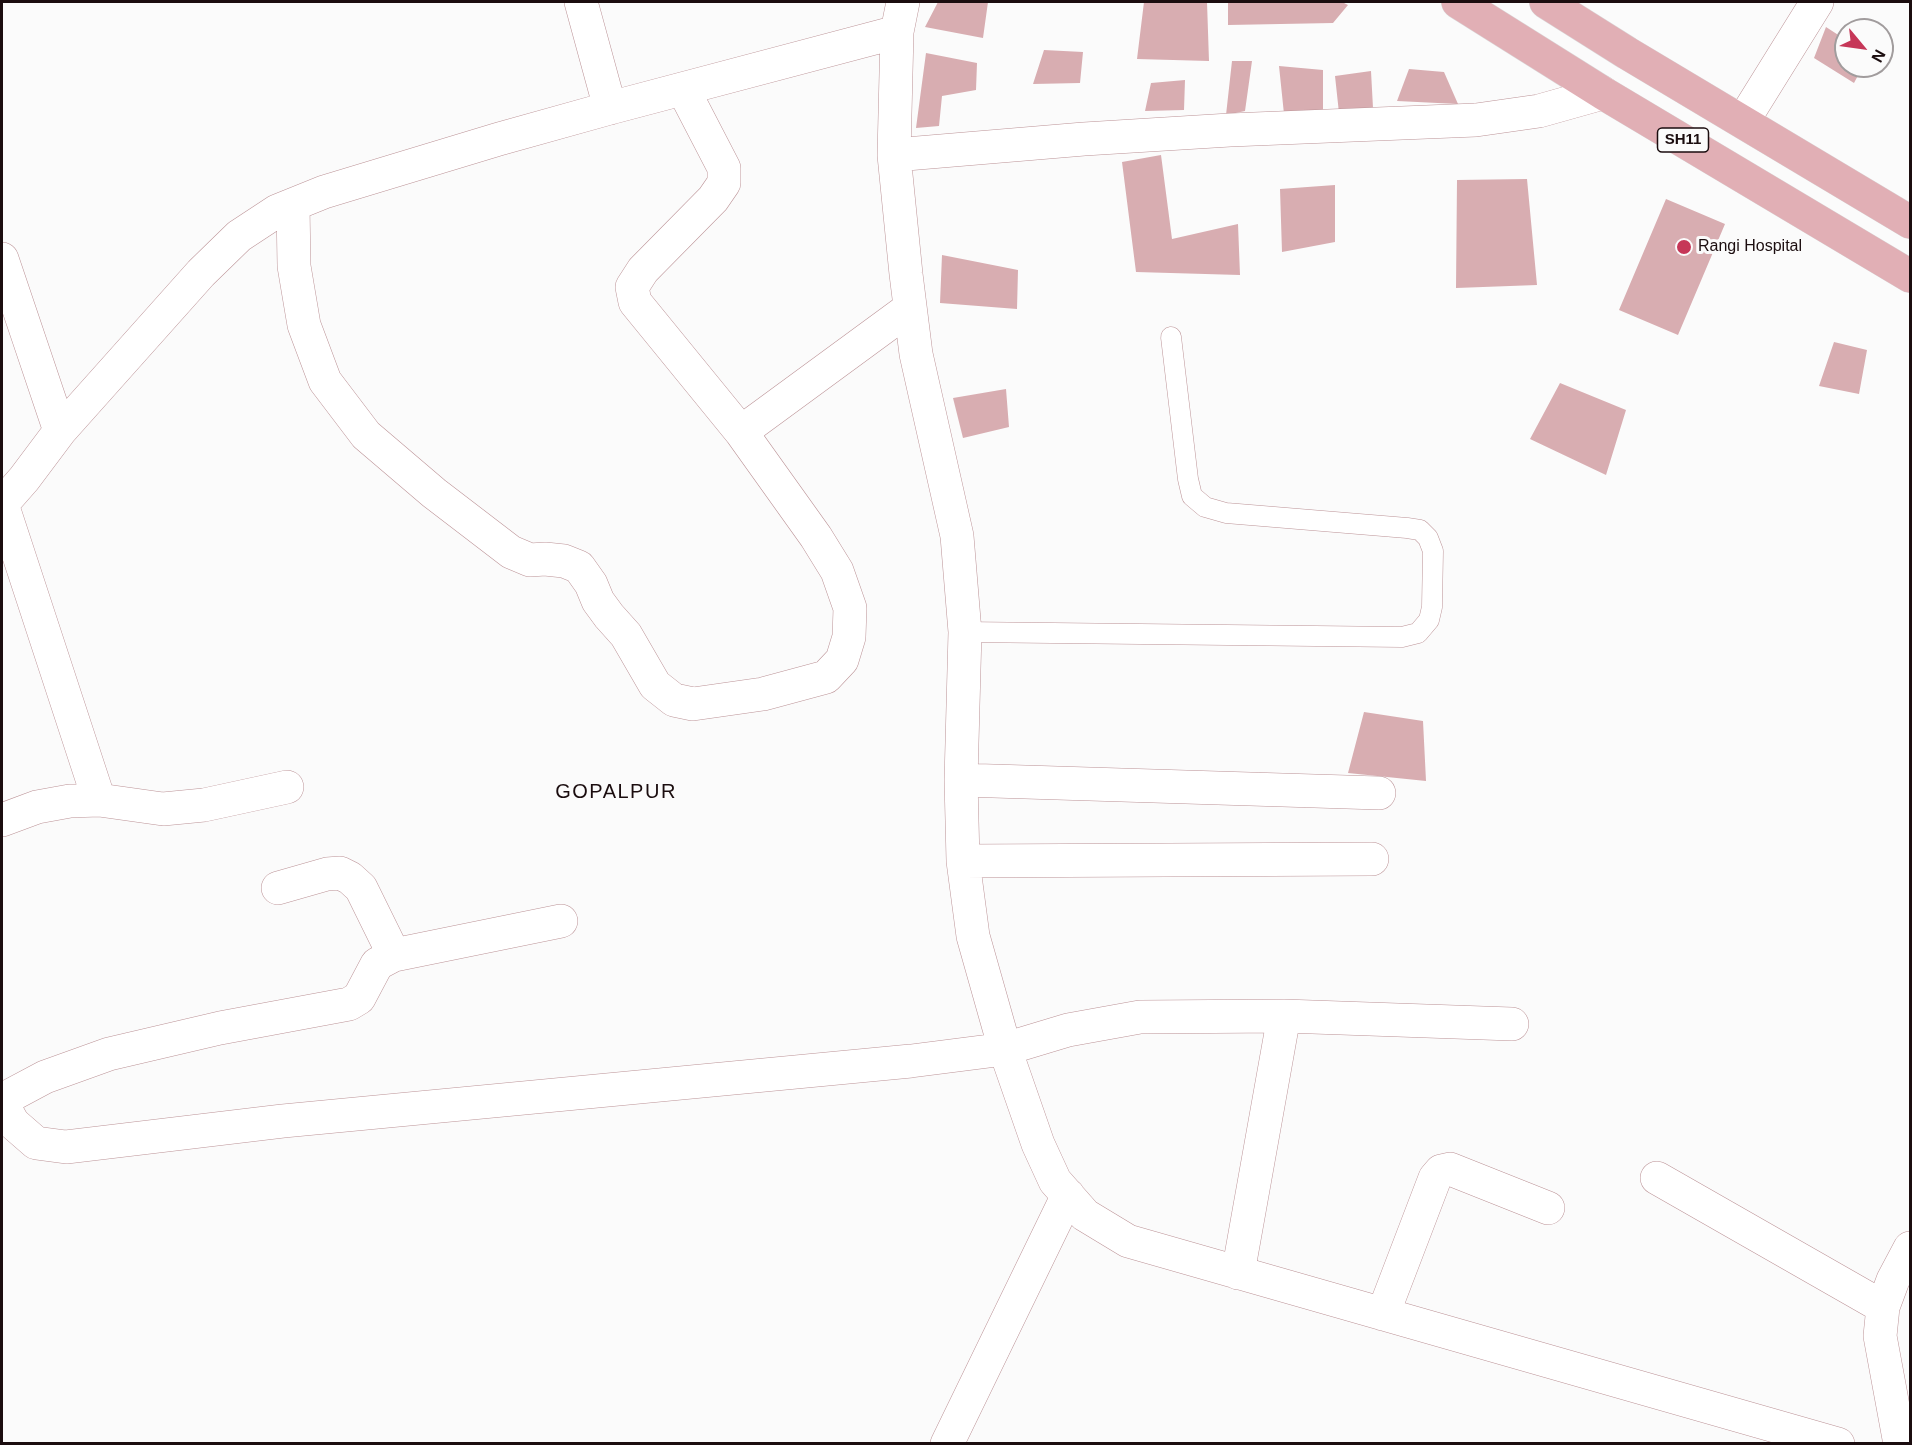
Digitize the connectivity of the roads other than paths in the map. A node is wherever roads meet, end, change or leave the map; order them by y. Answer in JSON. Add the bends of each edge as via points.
{"nodes":[{"id":1,"x":581,"y":2,"type":"edge"},
{"id":2,"x":1458,"y":2,"type":"edge"},
{"id":3,"x":1546,"y":2,"type":"edge"},
{"id":4,"x":1817,"y":2,"type":"edge"},
{"id":5,"x":900,"y":17,"type":"edge"},
{"id":6,"x":683,"y":89,"type":"junction"},
{"id":7,"x":1603,"y":93,"type":"junction"},
{"id":8,"x":610,"y":108,"type":"junction"},
{"id":9,"x":1743,"y":121,"type":"junction"},
{"id":10,"x":894,"y":155,"type":"junction"},
{"id":11,"x":293,"y":205,"type":"junction"},
{"id":12,"x":1911,"y":222,"type":"edge"},
{"id":13,"x":2,"y":259,"type":"edge"},
{"id":14,"x":1911,"y":276,"type":"edge"},
{"id":15,"x":910,"y":308,"type":"junction"},
{"id":16,"x":1171,"y":337,"type":"dead end"},
{"id":17,"x":60,"y":431,"type":"junction"},
{"id":18,"x":741,"y":432,"type":"junction"},
{"id":19,"x":2,"y":504,"type":"edge"},
{"id":20,"x":965,"y":632,"type":"junction"},
{"id":21,"x":961,"y":780,"type":"junction"},
{"id":22,"x":287,"y":787,"type":"dead end"},
{"id":23,"x":1379,"y":793,"type":"dead end"},
{"id":24,"x":99,"y":800,"type":"junction"},
{"id":25,"x":2,"y":820,"type":"edge"},
{"id":26,"x":1372,"y":859,"type":"dead end"},
{"id":27,"x":963,"y":861,"type":"junction"},
{"id":28,"x":278,"y":888,"type":"dead end"},
{"id":29,"x":561,"y":921,"type":"dead end"},
{"id":30,"x":394,"y":955,"type":"junction"},
{"id":31,"x":1284,"y":1016,"type":"junction"},
{"id":32,"x":1512,"y":1024,"type":"dead end"},
{"id":33,"x":1005,"y":1049,"type":"junction"},
{"id":34,"x":4,"y":1115,"type":"edge"},
{"id":35,"x":1657,"y":1178,"type":"dead end"},
{"id":36,"x":1068,"y":1195,"type":"junction"},
{"id":37,"x":1548,"y":1208,"type":"dead end"},
{"id":38,"x":1911,"y":1248,"type":"edge"},
{"id":39,"x":1238,"y":1272,"type":"junction"},
{"id":40,"x":1883,"y":1306,"type":"junction"},
{"id":41,"x":1383,"y":1314,"type":"junction"},
{"id":42,"x":946,"y":1443,"type":"edge"},
{"id":43,"x":1838,"y":1443,"type":"edge"},
{"id":44,"x":1900,"y":1443,"type":"edge"}],
"edges":[{"from":1,"to":8,"type":"street"},
{"from":2,"to":7,"type":"main road","number":"SH11"},
{"from":3,"to":9,"type":"main road","number":"SH11"},
{"from":4,"to":9,"type":"street"},
{"from":5,"to":6,"type":"street"},
{"from":5,"to":10,"type":"street"},
{"from":6,"to":8,"type":"street"},
{"from":6,"to":18,"type":"street","via":[[724,168],[724,183],[643,270],[632,287],[635,302]]},
{"from":7,"to":10,"type":"street","via":[[1539,111],[1476,120],[1230,130]]},
{"from":7,"to":14,"type":"main road","number":"SH11"},
{"from":8,"to":11,"type":"street","via":[[324,192]]},
{"from":9,"to":12,"type":"main road","number":"SH11"},
{"from":10,"to":15,"type":"street"},
{"from":11,"to":17,"type":"street","via":[[239,236]]},
{"from":11,"to":18,"type":"street","via":[[294,266],[304,325],[325,381],[366,435],[512,552],[530,560],[564,561],[579,567],[655,685],[674,700],[693,704],[763,694],[826,677],[842,660],[849,637],[850,608],[837,571]]},
{"from":13,"to":17,"type":"street"},
{"from":15,"to":18,"type":"street"},
{"from":15,"to":20,"type":"street","via":[[916,354],[957,536]]},
{"from":16,"to":20,"type":"lane","via":[[1192,496],[1205,507],[1226,513],[1419,531],[1428,538],[1433,551],[1429,620],[1418,633],[1402,637]]},
{"from":17,"to":19,"type":"street"},
{"from":19,"to":24,"type":"street"},
{"from":20,"to":21,"type":"street"},
{"from":21,"to":23,"type":"street"},
{"from":21,"to":27,"type":"street"},
{"from":22,"to":24,"type":"street","via":[[204,805],[163,808]]},
{"from":24,"to":25,"type":"street","via":[[37,807]]},
{"from":26,"to":27,"type":"street"},
{"from":27,"to":33,"type":"street","via":[[973,936]]},
{"from":28,"to":30,"type":"street","via":[[327,873],[351,878],[361,888]]},
{"from":29,"to":30,"type":"street"},
{"from":30,"to":34,"type":"street","via":[[377,964],[359,998],[349,1004],[109,1054],[45,1077]]},
{"from":31,"to":32,"type":"street"},
{"from":31,"to":33,"type":"street","via":[[1140,1017],[1068,1030]]},
{"from":31,"to":39,"type":"street"},
{"from":33,"to":34,"type":"street","via":[[283,1121],[66,1147],[36,1143]]},
{"from":33,"to":36,"type":"street","via":[[1038,1144],[1055,1181]]},
{"from":35,"to":40,"type":"street"},
{"from":36,"to":39,"type":"street","via":[[1084,1215],[1128,1241]]},
{"from":36,"to":42,"type":"street"},
{"from":37,"to":41,"type":"street","via":[[1450,1169],[1441,1171]]},
{"from":38,"to":40,"type":"street"},
{"from":39,"to":41,"type":"street"},
{"from":40,"to":44,"type":"street","via":[[1880,1336]]},
{"from":41,"to":43,"type":"street"}]}
